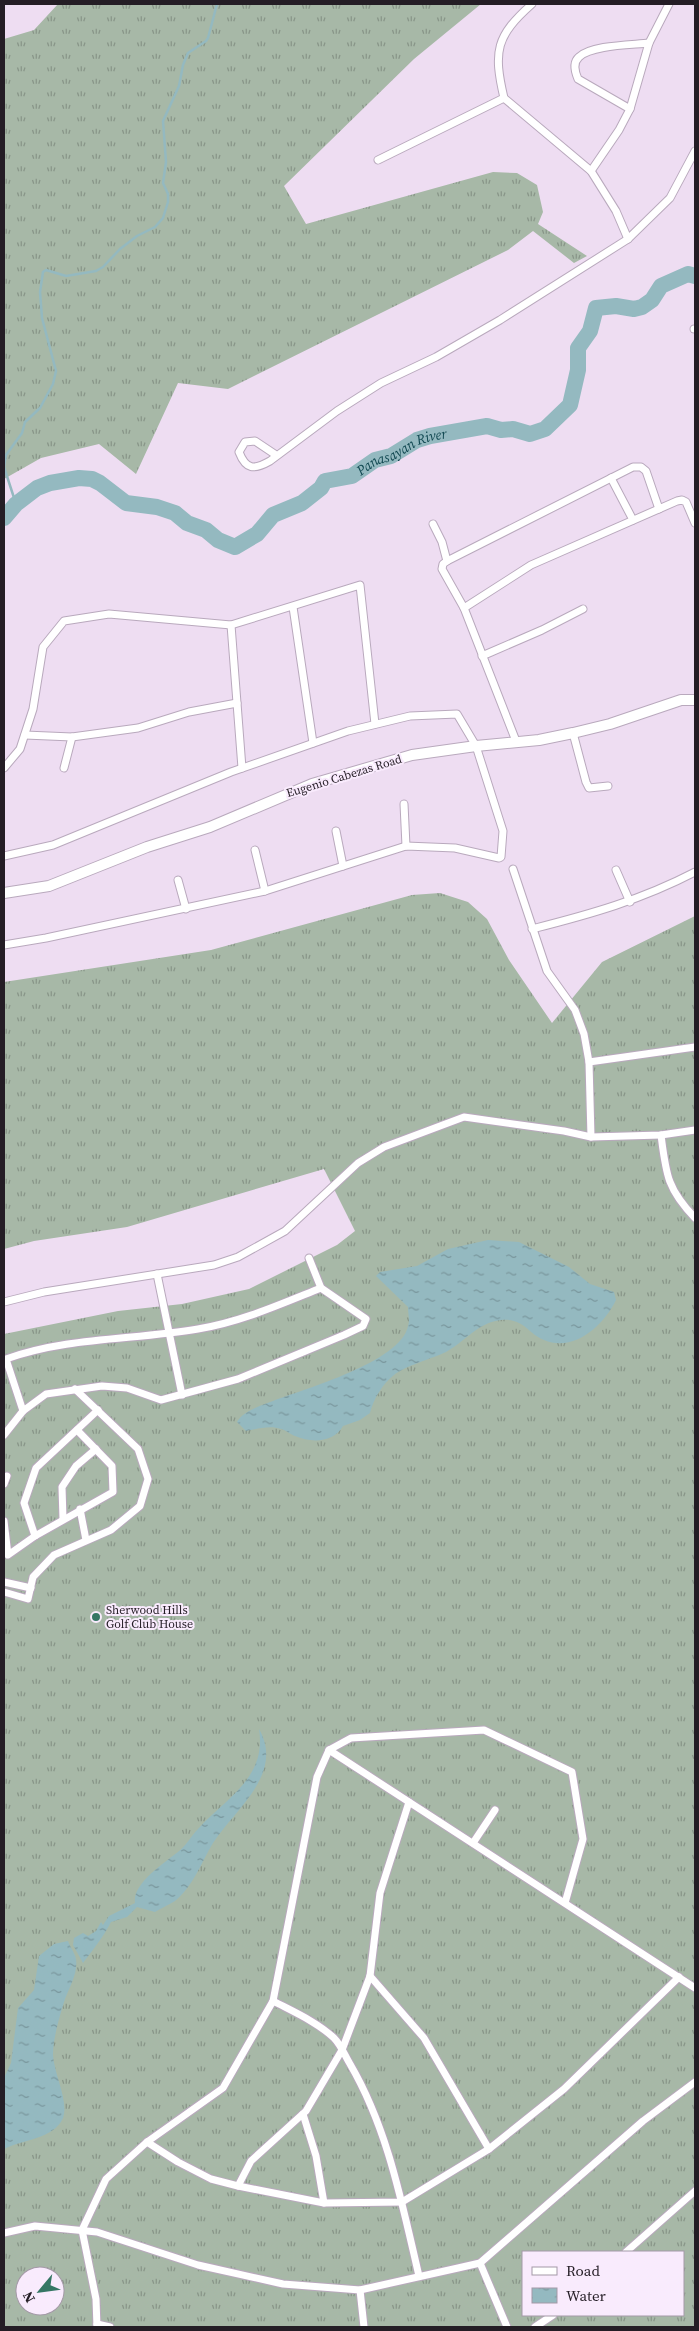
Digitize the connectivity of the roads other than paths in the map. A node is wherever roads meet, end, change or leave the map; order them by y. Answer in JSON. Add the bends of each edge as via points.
{"nodes":[{"id":1,"x":532,"y":4,"type":"edge"},
{"id":2,"x":669,"y":4,"type":"edge"},
{"id":3,"x":650,"y":43,"type":"junction"},
{"id":4,"x":504,"y":98,"type":"junction"},
{"id":5,"x":630,"y":109,"type":"junction"},
{"id":6,"x":695,"y":151,"type":"edge"},
{"id":7,"x":378,"y":160,"type":"dead end"},
{"id":8,"x":591,"y":171,"type":"junction"},
{"id":9,"x":628,"y":239,"type":"junction"},
{"id":10,"x":276,"y":455,"type":"junction"},
{"id":11,"x":611,"y":478,"type":"junction"},
{"id":12,"x":659,"y":509,"type":"junction"},
{"id":13,"x":633,"y":520,"type":"junction"},
{"id":14,"x":695,"y":523,"type":"edge"},
{"id":15,"x":433,"y":524,"type":"dead end"},
{"id":16,"x":447,"y":561,"type":"junction"},
{"id":17,"x":292,"y":606,"type":"junction"},
{"id":18,"x":464,"y":608,"type":"junction"},
{"id":19,"x":583,"y":609,"type":"dead end"},
{"id":20,"x":230,"y":625,"type":"junction"},
{"id":21,"x":482,"y":656,"type":"junction"},
{"id":22,"x":695,"y":700,"type":"edge"},
{"id":23,"x":237,"y":703,"type":"junction"},
{"id":24,"x":375,"y":724,"type":"junction"},
{"id":25,"x":572,"y":734,"type":"junction"},
{"id":26,"x":25,"y":735,"type":"junction"},
{"id":27,"x":72,"y":737,"type":"junction"},
{"id":28,"x":516,"y":741,"type":"junction"},
{"id":29,"x":313,"y":743,"type":"junction"},
{"id":30,"x":476,"y":746,"type":"junction"},
{"id":31,"x":4,"y":768,"type":"edge"},
{"id":32,"x":64,"y":768,"type":"dead end"},
{"id":33,"x":242,"y":768,"type":"junction"},
{"id":34,"x":608,"y":786,"type":"dead end"},
{"id":35,"x":404,"y":804,"type":"dead end"},
{"id":36,"x":336,"y":831,"type":"dead end"},
{"id":37,"x":406,"y":846,"type":"junction"},
{"id":38,"x":255,"y":850,"type":"dead end"},
{"id":39,"x":4,"y":856,"type":"edge"},
{"id":40,"x":343,"y":866,"type":"junction"},
{"id":41,"x":513,"y":869,"type":"dead end"},
{"id":42,"x":616,"y":870,"type":"dead end"},
{"id":43,"x":695,"y":872,"type":"edge"},
{"id":44,"x":178,"y":880,"type":"dead end"},
{"id":45,"x":265,"y":891,"type":"junction"},
{"id":46,"x":4,"y":893,"type":"edge"},
{"id":47,"x":630,"y":902,"type":"junction"},
{"id":48,"x":186,"y":909,"type":"junction"},
{"id":49,"x":532,"y":930,"type":"junction"},
{"id":50,"x":4,"y":944,"type":"edge"},
{"id":51,"x":695,"y":1047,"type":"edge"},
{"id":52,"x":589,"y":1062,"type":"junction"},
{"id":53,"x":695,"y":1130,"type":"edge"},
{"id":54,"x":661,"y":1135,"type":"junction"},
{"id":55,"x":590,"y":1137,"type":"junction"},
{"id":56,"x":695,"y":1218,"type":"edge"},
{"id":57,"x":309,"y":1258,"type":"dead end"},
{"id":58,"x":157,"y":1274,"type":"junction"},
{"id":59,"x":321,"y":1288,"type":"junction"},
{"id":60,"x":4,"y":1302,"type":"edge"},
{"id":61,"x":169,"y":1334,"type":"junction"},
{"id":62,"x":75,"y":1389,"type":"junction"},
{"id":63,"x":182,"y":1395,"type":"junction"},
{"id":64,"x":98,"y":1410,"type":"junction"},
{"id":65,"x":23,"y":1411,"type":"junction"},
{"id":66,"x":77,"y":1430,"type":"junction"},
{"id":67,"x":4,"y":1435,"type":"edge"},
{"id":68,"x":96,"y":1450,"type":"junction"},
{"id":69,"x":7,"y":1476,"type":"dead end"},
{"id":70,"x":4,"y":1484,"type":"edge"},
{"id":71,"x":80,"y":1509,"type":"junction"},
{"id":72,"x":63,"y":1519,"type":"junction"},
{"id":73,"x":4,"y":1521,"type":"edge"},
{"id":74,"x":35,"y":1536,"type":"junction"},
{"id":75,"x":86,"y":1540,"type":"junction"},
{"id":76,"x":4,"y":1582,"type":"edge"},
{"id":77,"x":31,"y":1588,"type":"junction"},
{"id":78,"x":4,"y":1592,"type":"edge"},
{"id":79,"x":329,"y":1750,"type":"junction"},
{"id":80,"x":409,"y":1802,"type":"junction"},
{"id":81,"x":495,"y":1810,"type":"dead end"},
{"id":82,"x":473,"y":1843,"type":"junction"},
{"id":83,"x":565,"y":1903,"type":"junction"},
{"id":84,"x":370,"y":1976,"type":"junction"},
{"id":85,"x":679,"y":1977,"type":"junction"},
{"id":86,"x":695,"y":1988,"type":"edge"},
{"id":87,"x":273,"y":2001,"type":"junction"},
{"id":88,"x":342,"y":2050,"type":"junction"},
{"id":89,"x":695,"y":2082,"type":"edge"},
{"id":90,"x":303,"y":2114,"type":"junction"},
{"id":91,"x":146,"y":2142,"type":"junction"},
{"id":92,"x":489,"y":2149,"type":"junction"},
{"id":93,"x":238,"y":2186,"type":"junction"},
{"id":94,"x":695,"y":2191,"type":"edge"},
{"id":95,"x":324,"y":2202,"type":"junction"},
{"id":96,"x":402,"y":2202,"type":"junction"},
{"id":97,"x":82,"y":2230,"type":"junction"},
{"id":98,"x":4,"y":2233,"type":"edge"},
{"id":99,"x":627,"y":2251,"type":"edge"},
{"id":100,"x":480,"y":2263,"type":"junction"},
{"id":101,"x":419,"y":2276,"type":"junction"},
{"id":102,"x":360,"y":2290,"type":"junction"},
{"id":103,"x":552,"y":2316,"type":"edge"},
{"id":104,"x":97,"y":2326,"type":"edge"},
{"id":105,"x":110,"y":2327,"type":"edge"},
{"id":106,"x":364,"y":2327,"type":"edge"},
{"id":107,"x":507,"y":2327,"type":"edge"},
{"id":108,"x":535,"y":2327,"type":"edge"}],
"edges":[{"from":1,"to":4,"type":"street","via":[[509,26],[500,40],[498,60]]},
{"from":2,"to":3,"type":"street"},
{"from":3,"to":5,"type":"street"},
{"from":3,"to":5,"type":"street","via":[[597,49],[579,56],[575,63],[578,79]]},
{"from":4,"to":7,"type":"street"},
{"from":4,"to":8,"type":"street"},
{"from":5,"to":8,"type":"street"},
{"from":6,"to":9,"type":"street","via":[[670,198]]},
{"from":8,"to":9,"type":"street","via":[[616,211]]},
{"from":9,"to":10,"type":"street","via":[[500,320],[381,384]]},
{"from":10,"to":10,"type":"street","via":[[262,466],[250,467],[239,452],[245,442],[256,441]]},
{"from":11,"to":12,"type":"street","via":[[633,467],[644,469]]},
{"from":11,"to":13,"type":"street"},
{"from":11,"to":16,"type":"street"},
{"from":12,"to":13,"type":"street"},
{"from":12,"to":14,"type":"street","via":[[682,500]]},
{"from":13,"to":18,"type":"street","via":[[532,565]]},
{"from":15,"to":16,"type":"street"},
{"from":16,"to":18,"type":"street","via":[[442,569]]},
{"from":17,"to":20,"type":"street"},
{"from":17,"to":24,"type":"street","via":[[360,585]]},
{"from":17,"to":29,"type":"street"},
{"from":18,"to":21,"type":"street"},
{"from":19,"to":21,"type":"street"},
{"from":20,"to":23,"type":"street"},
{"from":20,"to":26,"type":"street","via":[[109,614],[64,621],[43,647],[33,709]]},
{"from":21,"to":28,"type":"street"},
{"from":22,"to":25,"type":"street","name":"Eugenio Cabezas Road","via":[[681,700]]},
{"from":23,"to":27,"type":"street","via":[[189,712],[138,728]]},
{"from":23,"to":33,"type":"street"},
{"from":24,"to":29,"type":"street"},
{"from":24,"to":30,"type":"street","via":[[410,716],[457,714]]},
{"from":25,"to":28,"type":"street","name":"Eugenio Cabezas Road"},
{"from":25,"to":34,"type":"street","via":[[589,788]]},
{"from":26,"to":27,"type":"street"},
{"from":26,"to":31,"type":"street","via":[[20,748]]},
{"from":27,"to":32,"type":"street"},
{"from":28,"to":30,"type":"street","name":"Eugenio Cabezas Road"},
{"from":29,"to":33,"type":"street"},
{"from":30,"to":37,"type":"street","via":[[503,831],[501,857],[496,859],[454,848]]},
{"from":30,"to":46,"type":"street","name":"Eugenio Cabezas Road","via":[[412,755],[312,784],[210,827],[147,847],[49,886]]},
{"from":33,"to":39,"type":"street","via":[[53,845]]},
{"from":35,"to":37,"type":"street"},
{"from":36,"to":40,"type":"street"},
{"from":37,"to":40,"type":"street"},
{"from":38,"to":45,"type":"street"},
{"from":40,"to":45,"type":"street"},
{"from":41,"to":49,"type":"street"},
{"from":42,"to":47,"type":"street"},
{"from":43,"to":47,"type":"street"},
{"from":44,"to":48,"type":"street"},
{"from":45,"to":48,"type":"street"},
{"from":47,"to":49,"type":"street"},
{"from":48,"to":50,"type":"street"},
{"from":49,"to":52,"type":"street","via":[[548,971],[575,1010]]},
{"from":51,"to":52,"type":"street"},
{"from":52,"to":55,"type":"street"},
{"from":53,"to":54,"type":"street"},
{"from":54,"to":55,"type":"street"},
{"from":54,"to":56,"type":"street","via":[[669,1183],[682,1205]]},
{"from":55,"to":58,"type":"street","via":[[464,1117],[384,1146],[358,1163],[285,1231],[238,1257],[214,1265]]},
{"from":57,"to":59,"type":"street"},
{"from":58,"to":60,"type":"street","via":[[44,1292]]},
{"from":58,"to":61,"type":"street"},
{"from":59,"to":61,"type":"street","via":[[243,1319]]},
{"from":59,"to":63,"type":"street","via":[[366,1319],[362,1326],[238,1379]]},
{"from":61,"to":63,"type":"street"},
{"from":61,"to":65,"type":"street","via":[[62,1344],[6,1358]]},
{"from":62,"to":63,"type":"street","via":[[127,1388],[161,1400]]},
{"from":62,"to":64,"type":"street"},
{"from":62,"to":65,"type":"street","via":[[46,1394]]},
{"from":64,"to":66,"type":"street"},
{"from":64,"to":75,"type":"street","via":[[138,1449],[148,1479],[140,1506],[111,1530]]},
{"from":65,"to":67,"type":"street"},
{"from":66,"to":68,"type":"street"},
{"from":66,"to":74,"type":"street","via":[[36,1468],[24,1503]]},
{"from":68,"to":71,"type":"street","via":[[112,1466],[113,1492],[90,1507]]},
{"from":68,"to":72,"type":"street","via":[[76,1466],[62,1487]]},
{"from":69,"to":70,"type":"street"},
{"from":71,"to":72,"type":"street"},
{"from":71,"to":75,"type":"street"},
{"from":72,"to":74,"type":"street"},
{"from":73,"to":74,"type":"street","via":[[8,1555]]},
{"from":75,"to":77,"type":"street","via":[[54,1555],[33,1577]]},
{"from":76,"to":77,"type":"street"},
{"from":77,"to":78,"type":"street","via":[[28,1599]]},
{"from":79,"to":80,"type":"street"},
{"from":79,"to":83,"type":"street","via":[[351,1738],[484,1730],[572,1772],[583,1839]]},
{"from":79,"to":87,"type":"street","via":[[316,1777]]},
{"from":80,"to":82,"type":"street"},
{"from":80,"to":84,"type":"street","via":[[380,1893]]},
{"from":81,"to":82,"type":"street"},
{"from":82,"to":83,"type":"street"},
{"from":83,"to":85,"type":"street"},
{"from":84,"to":88,"type":"street"},
{"from":84,"to":92,"type":"street","via":[[424,2038]]},
{"from":85,"to":86,"type":"street"},
{"from":85,"to":92,"type":"street","via":[[564,2089]]},
{"from":87,"to":88,"type":"street","via":[[313,2022],[336,2040]]},
{"from":87,"to":91,"type":"street","via":[[224,2088]]},
{"from":88,"to":90,"type":"street"},
{"from":88,"to":96,"type":"street","via":[[376,2116]]},
{"from":89,"to":100,"type":"street","via":[[643,2121]]},
{"from":90,"to":93,"type":"street","via":[[251,2161]]},
{"from":90,"to":95,"type":"street","via":[[316,2156]]},
{"from":91,"to":93,"type":"street","via":[[211,2179]]},
{"from":91,"to":97,"type":"street","via":[[106,2179]]},
{"from":92,"to":96,"type":"street"},
{"from":93,"to":95,"type":"street"},
{"from":94,"to":99,"type":"street"},
{"from":95,"to":96,"type":"street"},
{"from":96,"to":101,"type":"street"},
{"from":97,"to":98,"type":"street","via":[[35,2226]]},
{"from":97,"to":102,"type":"street","via":[[248,2278]]},
{"from":97,"to":104,"type":"street","via":[[96,2299]]},
{"from":100,"to":101,"type":"street"},
{"from":100,"to":107,"type":"street"},
{"from":101,"to":102,"type":"street"},
{"from":102,"to":106,"type":"street"},
{"from":103,"to":108,"type":"street"},
{"from":104,"to":105,"type":"street"}]}
